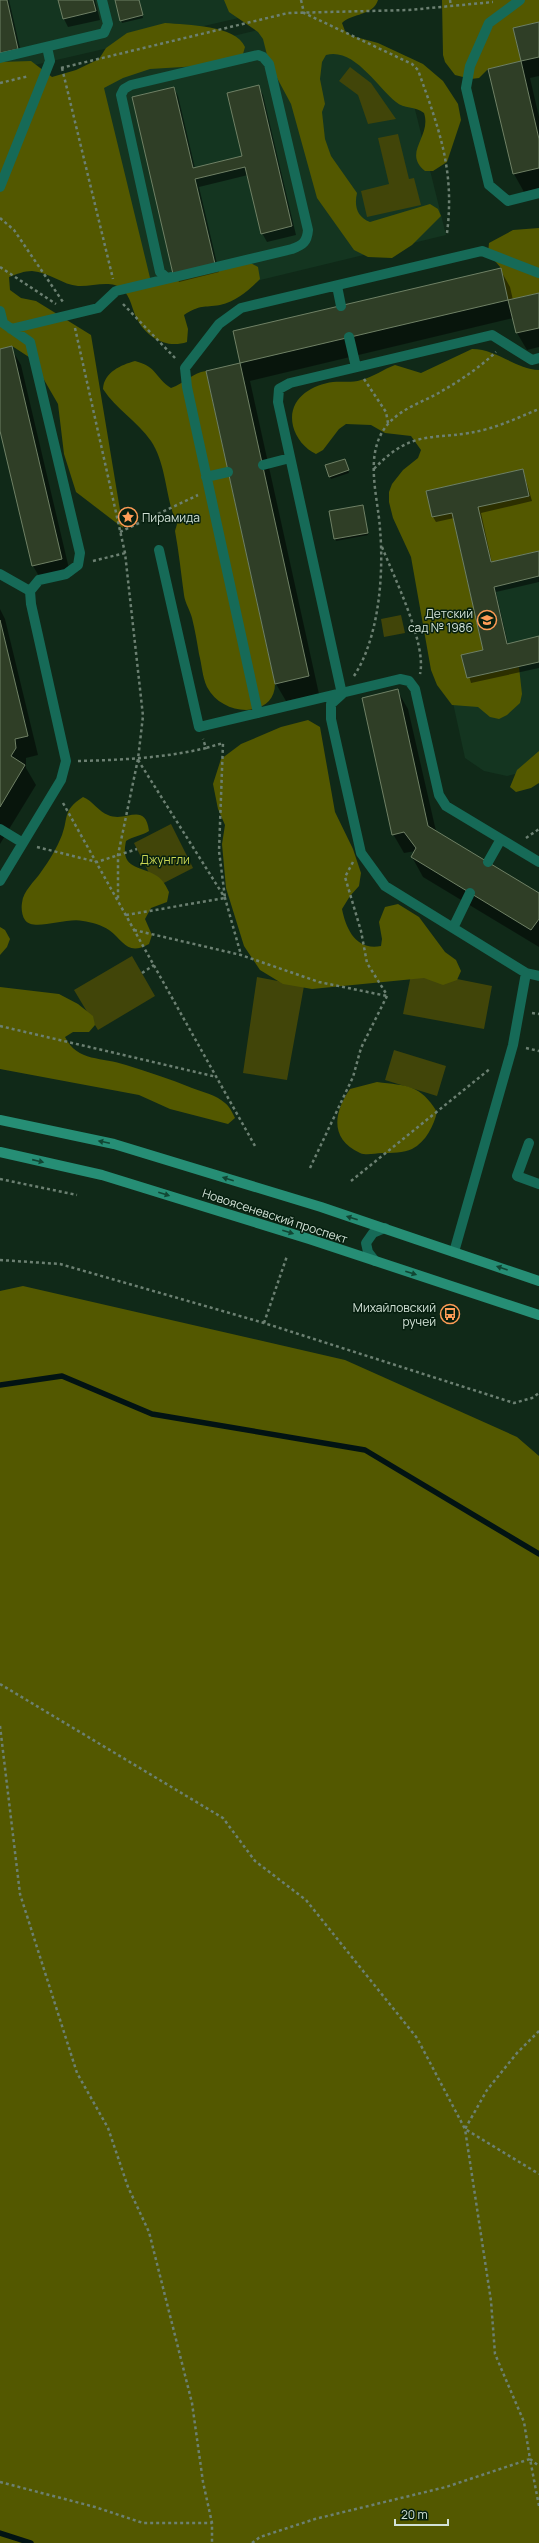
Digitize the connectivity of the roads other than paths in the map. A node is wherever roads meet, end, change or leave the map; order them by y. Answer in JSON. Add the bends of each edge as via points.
{"nodes":[{"id":1,"x":102,"y":0,"type":"edge"},
{"id":2,"x":520,"y":0,"type":"edge"},
{"id":3,"x":47,"y":47,"type":"junction"},
{"id":4,"x":0,"y":58,"type":"edge"},
{"id":5,"x":0,"y":187,"type":"edge"},
{"id":6,"x":539,"y":193,"type":"edge"},
{"id":7,"x":539,"y":273,"type":"edge"},
{"id":8,"x":171,"y":278,"type":"junction"},
{"id":9,"x":337,"y":286,"type":"junction"},
{"id":10,"x":341,"y":306,"type":"dead end"},
{"id":11,"x":0,"y":311,"type":"edge"},
{"id":12,"x":11,"y":329,"type":"junction"},
{"id":13,"x":349,"y":337,"type":"dead end"},
{"id":14,"x":539,"y":358,"type":"edge"},
{"id":15,"x":356,"y":367,"type":"junction"},
{"id":16,"x":290,"y":458,"type":"junction"},
{"id":17,"x":263,"y":464,"type":"dead end"},
{"id":18,"x":228,"y":472,"type":"dead end"},
{"id":19,"x":206,"y":477,"type":"junction"},
{"id":20,"x":159,"y":550,"type":"dead end"},
{"id":21,"x":0,"y":574,"type":"edge"},
{"id":22,"x":30,"y":591,"type":"junction"},
{"id":23,"x":342,"y":694,"type":"junction"},
{"id":24,"x":258,"y":713,"type":"junction"},
{"id":25,"x":0,"y":830,"type":"edge"},
{"id":26,"x":501,"y":839,"type":"junction"},
{"id":27,"x":23,"y":843,"type":"junction"},
{"id":28,"x":488,"y":862,"type":"dead end"},
{"id":29,"x":539,"y":862,"type":"edge"},
{"id":30,"x":0,"y":881,"type":"edge"},
{"id":31,"x":470,"y":893,"type":"dead end"},
{"id":32,"x":453,"y":928,"type":"junction"},
{"id":33,"x":526,"y":973,"type":"junction"},
{"id":34,"x":539,"y":976,"type":"edge"},
{"id":35,"x":0,"y":1120,"type":"edge"},
{"id":36,"x":529,"y":1143,"type":"dead end"},
{"id":37,"x":0,"y":1152,"type":"edge"},
{"id":38,"x":539,"y":1184,"type":"edge"},
{"id":39,"x":385,"y":1228,"type":"junction"},
{"id":40,"x":454,"y":1252,"type":"junction"},
{"id":41,"x":375,"y":1261,"type":"junction"},
{"id":42,"x":539,"y":1281,"type":"edge"},
{"id":43,"x":539,"y":1315,"type":"edge"}],
"edges":[{"from":1,"to":3,"type":"street","via":[[108,24],[104,33]]},
{"from":2,"to":6,"type":"street","via":[[489,23],[470,66],[466,88],[489,185],[508,201]]},
{"from":3,"to":4,"type":"street"},
{"from":3,"to":5,"type":"street","via":[[50,61]]},
{"from":7,"to":9,"type":"street","via":[[482,251]]},
{"from":8,"to":8,"type":"street","via":[[292,249],[302,245],[308,238],[269,64],[263,56],[258,55],[131,85],[121,95],[160,272],[163,276]]},
{"from":8,"to":12,"type":"street","via":[[116,291],[98,308]]},
{"from":9,"to":10,"type":"street"},
{"from":9,"to":19,"type":"street","via":[[241,308],[219,324],[185,368]]},
{"from":11,"to":12,"type":"street","via":[[3,323]]},
{"from":12,"to":22,"type":"street","via":[[30,342],[80,553],[78,565],[66,574],[39,580]]},
{"from":13,"to":15,"type":"street"},
{"from":14,"to":15,"type":"street","via":[[532,360],[492,335]]},
{"from":15,"to":16,"type":"street","via":[[290,383],[279,389],[278,402]]},
{"from":16,"to":17,"type":"street"},
{"from":16,"to":23,"type":"street"},
{"from":18,"to":19,"type":"street"},
{"from":19,"to":24,"type":"street"},
{"from":20,"to":24,"type":"street","via":[[199,727]]},
{"from":21,"to":22,"type":"street"},
{"from":22,"to":27,"type":"street","via":[[66,761],[61,780]]},
{"from":23,"to":24,"type":"street"},
{"from":23,"to":26,"type":"street","via":[[400,679],[409,681],[415,689],[439,795],[446,806]]},
{"from":23,"to":32,"type":"street","via":[[332,704],[331,719],[361,853],[385,886]]},
{"from":25,"to":27,"type":"street"},
{"from":26,"to":28,"type":"street"},
{"from":26,"to":29,"type":"street"},
{"from":27,"to":30,"type":"street"},
{"from":31,"to":32,"type":"street"},
{"from":32,"to":33,"type":"street"},
{"from":33,"to":34,"type":"street"},
{"from":33,"to":40,"type":"street","via":[[513,1045]]},
{"from":39,"to":35,"type":"main road","name":"Новоясеневский проспект","one_way":true,"via":[[114,1144]]},
{"from":36,"to":38,"type":"street","via":[[517,1176]]},
{"from":37,"to":41,"type":"main road","name":"Новоясеневский проспект","one_way":true,"via":[[102,1175]]},
{"from":39,"to":40,"type":"main road","name":"Новоясеневский проспект"},
{"from":39,"to":41,"type":"street","via":[[373,1233],[366,1243],[368,1252]]},
{"from":42,"to":40,"type":"main road","name":"Новоясеневский проспект","one_way":true},
{"from":41,"to":43,"type":"main road","name":"Новоясеневский проспект","one_way":true}]}
